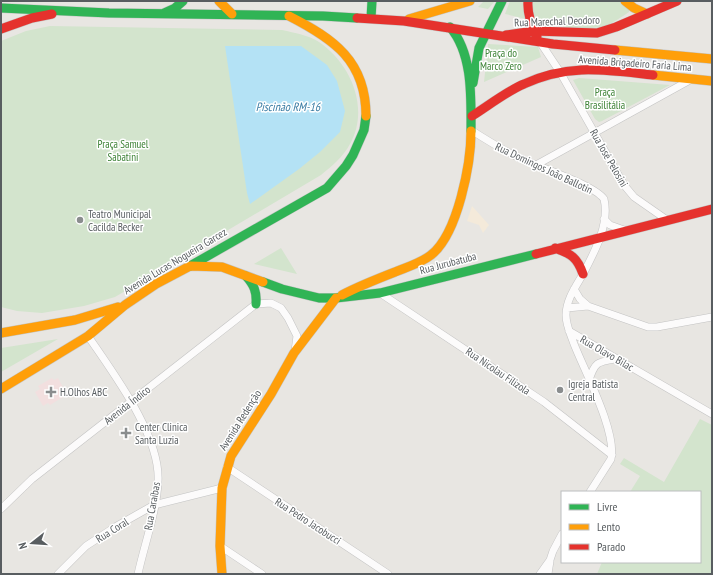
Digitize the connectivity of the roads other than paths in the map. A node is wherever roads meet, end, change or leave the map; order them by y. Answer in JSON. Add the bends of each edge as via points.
{"nodes":[{"id":1,"x":183,"y":1,"type":"edge"},
{"id":2,"x":219,"y":1,"type":"edge"},
{"id":3,"x":372,"y":1,"type":"edge"},
{"id":4,"x":470,"y":1,"type":"edge"},
{"id":5,"x":502,"y":1,"type":"edge"},
{"id":6,"x":528,"y":1,"type":"edge"},
{"id":7,"x":625,"y":1,"type":"edge"},
{"id":8,"x":677,"y":1,"type":"edge"},
{"id":9,"x":1,"y":8,"type":"edge"},
{"id":10,"x":67,"y":11,"type":"junction"},
{"id":11,"x":164,"y":13,"type":"junction"},
{"id":12,"x":232,"y":14,"type":"junction"},
{"id":13,"x":647,"y":14,"type":"junction"},
{"id":14,"x":289,"y":16,"type":"junction"},
{"id":15,"x":371,"y":18,"type":"junction"},
{"id":16,"x":404,"y":21,"type":"junction"},
{"id":17,"x":450,"y":27,"type":"junction"},
{"id":18,"x":1,"y":29,"type":"edge"},
{"id":19,"x":486,"y":32,"type":"junction"},
{"id":20,"x":534,"y":32,"type":"junction"},
{"id":21,"x":504,"y":35,"type":"junction"},
{"id":22,"x":540,"y":42,"type":"junction"},
{"id":23,"x":712,"y":59,"type":"edge"},
{"id":24,"x":560,"y":72,"type":"junction"},
{"id":25,"x":692,"y":79,"type":"junction"},
{"id":26,"x":712,"y":81,"type":"edge"},
{"id":27,"x":472,"y":96,"type":"junction"},
{"id":28,"x":472,"y":116,"type":"junction"},
{"id":29,"x":471,"y":130,"type":"junction"},
{"id":30,"x":594,"y":133,"type":"junction"},
{"id":31,"x":536,"y":165,"type":"junction"},
{"id":32,"x":712,"y":208,"type":"edge"},
{"id":33,"x":604,"y":219,"type":"junction"},
{"id":34,"x":667,"y":220,"type":"junction"},
{"id":35,"x":626,"y":231,"type":"junction"},
{"id":36,"x":601,"y":237,"type":"junction"},
{"id":37,"x":555,"y":248,"type":"junction"},
{"id":38,"x":190,"y":266,"type":"junction"},
{"id":39,"x":583,"y":274,"type":"junction"},
{"id":40,"x":245,"y":275,"type":"junction"},
{"id":41,"x":574,"y":289,"type":"junction"},
{"id":42,"x":380,"y":293,"type":"junction"},
{"id":43,"x":336,"y":298,"type":"junction"},
{"id":44,"x":256,"y":304,"type":"junction"},
{"id":45,"x":125,"y":305,"type":"junction"},
{"id":46,"x":588,"y":306,"type":"junction"},
{"id":47,"x":567,"y":308,"type":"junction"},
{"id":48,"x":712,"y":317,"type":"edge"},
{"id":49,"x":569,"y":331,"type":"junction"},
{"id":50,"x":1,"y":333,"type":"edge"},
{"id":51,"x":88,"y":336,"type":"junction"},
{"id":52,"x":294,"y":353,"type":"junction"},
{"id":53,"x":616,"y":359,"type":"junction"},
{"id":54,"x":589,"y":380,"type":"junction"},
{"id":55,"x":1,"y":389,"type":"edge"},
{"id":56,"x":131,"y":402,"type":"junction"},
{"id":57,"x":712,"y":414,"type":"edge"},
{"id":58,"x":612,"y":455,"type":"junction"},
{"id":59,"x":227,"y":467,"type":"junction"},
{"id":60,"x":222,"y":488,"type":"junction"},
{"id":61,"x":591,"y":491,"type":"edge"},
{"id":62,"x":154,"y":506,"type":"junction"},
{"id":63,"x":1,"y":509,"type":"edge"},
{"id":64,"x":561,"y":536,"type":"edge"},
{"id":65,"x":220,"y":546,"type":"junction"},
{"id":66,"x":550,"y":560,"type":"junction"},
{"id":67,"x":58,"y":574,"type":"edge"},
{"id":68,"x":138,"y":574,"type":"edge"},
{"id":69,"x":222,"y":574,"type":"edge"},
{"id":70,"x":262,"y":574,"type":"edge"},
{"id":71,"x":388,"y":574,"type":"edge"},
{"id":72,"x":540,"y":574,"type":"edge"},
{"id":73,"x":548,"y":574,"type":"edge"}],
"edges":[{"from":1,"to":11,"type":"main road"},
{"from":2,"to":12,"type":"main road"},
{"from":3,"to":15,"type":"main road"},
{"from":4,"to":16,"type":"main road","name":"Rua Marechal Deodoro"},
{"from":5,"to":19,"type":"main road"},
{"from":6,"to":20,"type":"main road","via":[[528,17]]},
{"from":7,"to":13,"type":"main road"},
{"from":8,"to":13,"type":"main road","name":"Rua Marechal Deodoro"},
{"from":9,"to":10,"type":"main road"},
{"from":10,"to":11,"type":"main road","name":"Rua Marechal Deodoro"},
{"from":10,"to":18,"type":"main road","via":[[32,18]]},
{"from":11,"to":12,"type":"main road","name":"Rua Marechal Deodoro"},
{"from":12,"to":14,"type":"main road","name":"Rua Marechal Deodoro"},
{"from":13,"to":20,"type":"main road","name":"Rua Marechal Deodoro","via":[[597,33]]},
{"from":14,"to":15,"type":"main road","name":"Rua Marechal Deodoro"},
{"from":14,"to":38,"type":"main road","name":"Avenida Lucas Nogueira Garcez","via":[[323,34],[342,50],[356,69],[366,107],[366,120],[360,142],[350,162],[327,188]]},
{"from":15,"to":16,"type":"main road","name":"Rua Marechal Deodoro"},
{"from":16,"to":17,"type":"main road","name":"Rua Marechal Deodoro"},
{"from":17,"to":19,"type":"main road","name":"Rua Marechal Deodoro"},
{"from":17,"to":27,"type":"main road","via":[[465,52]]},
{"from":19,"to":21,"type":"main road","name":"Rua Marechal Deodoro"},
{"from":19,"to":27,"type":"main road","via":[[479,48]]},
{"from":20,"to":21,"type":"main road","name":"Rua Marechal Deodoro"},
{"from":20,"to":22,"type":"main road"},
{"from":21,"to":22,"type":"main road","name":"Rua Marechal Deodoro"},
{"from":22,"to":23,"type":"main road","name":"Avenida Brigadeiro Faria Lima"},
{"from":22,"to":24,"type":"street","name":"Rua José Pelosini"},
{"from":24,"to":25,"type":"main road","name":"Avenida Brigadeiro Faria Lima","via":[[592,69]]},
{"from":24,"to":28,"type":"main road","name":"Avenida Brigadeiro Faria Lima","via":[[523,84]]},
{"from":24,"to":30,"type":"street","name":"Rua José Pelosini"},
{"from":25,"to":26,"type":"main road","name":"Avenida Brigadeiro Faria Lima"},
{"from":25,"to":30,"type":"street"},
{"from":27,"to":28,"type":"main road"},
{"from":28,"to":29,"type":"main road"},
{"from":29,"to":31,"type":"street","name":"Rua Domingos João Ballotin","via":[[501,149]]},
{"from":29,"to":43,"type":"main road","via":[[462,197],[444,240],[431,256]]},
{"from":30,"to":31,"type":"street"},
{"from":30,"to":34,"type":"street","name":"Rua José Pelosini","via":[[627,189]]},
{"from":31,"to":33,"type":"street","name":"Rua Domingos João Ballotin","via":[[599,194],[605,203]]},
{"from":32,"to":34,"type":"main road","name":"Rua Jurubatuba"},
{"from":33,"to":35,"type":"street","via":[[610,225]]},
{"from":33,"to":36,"type":"street","name":"Rua Domingos João Ballotin"},
{"from":34,"to":35,"type":"main road","name":"Rua Jurubatuba"},
{"from":35,"to":36,"type":"main road","name":"Rua Jurubatuba"},
{"from":36,"to":37,"type":"main road","name":"Rua Jurubatuba"},
{"from":36,"to":39,"type":"street","name":"Rua Olavo Bilac"},
{"from":37,"to":39,"type":"main road","via":[[575,257]]},
{"from":37,"to":42,"type":"main road","name":"Rua Jurubatuba"},
{"from":38,"to":40,"type":"main road","name":"Rua Jurubatuba","via":[[222,267]]},
{"from":38,"to":45,"type":"main road","name":"Avenida Lucas Nogueira Garcez","via":[[156,284]]},
{"from":39,"to":41,"type":"street","name":"Rua Olavo Bilac"},
{"from":40,"to":43,"type":"main road","name":"Rua Jurubatuba","via":[[282,289],[319,298]]},
{"from":40,"to":44,"type":"main road","via":[[255,287]]},
{"from":41,"to":46,"type":"street"},
{"from":41,"to":47,"type":"street","name":"Rua Olavo Bilac"},
{"from":42,"to":43,"type":"main road","name":"Rua Jurubatuba"},
{"from":42,"to":58,"type":"street","name":"Rua Nicolau Filizola","via":[[544,402]]},
{"from":43,"to":52,"type":"main road","name":"Avenida Redenção"},
{"from":44,"to":52,"type":"street","via":[[271,302],[281,308],[297,336]]},
{"from":44,"to":56,"type":"street","name":"Avenida Índico"},
{"from":45,"to":50,"type":"main road","via":[[76,320]]},
{"from":45,"to":51,"type":"main road","name":"Avenida Lucas Nogueira Garcez"},
{"from":46,"to":47,"type":"street"},
{"from":46,"to":48,"type":"street","via":[[648,327]]},
{"from":47,"to":49,"type":"street","name":"Rua Olavo Bilac"},
{"from":49,"to":53,"type":"street","name":"Rua Olavo Bilac"},
{"from":49,"to":54,"type":"street"},
{"from":51,"to":55,"type":"main road","name":"Avenida Lucas Nogueira Garcez"},
{"from":51,"to":56,"type":"street","name":"Rua Caraíbas"},
{"from":52,"to":59,"type":"main road","name":"Avenida Redenção","via":[[271,394],[238,443]]},
{"from":53,"to":54,"type":"street","via":[[603,361],[595,366]]},
{"from":53,"to":57,"type":"street","name":"Rua Olavo Bilac"},
{"from":54,"to":58,"type":"street","via":[[609,432]]},
{"from":56,"to":62,"type":"street","name":"Rua Caraíbas","via":[[152,444],[157,463],[158,482]]},
{"from":56,"to":63,"type":"street","name":"Avenida Índico","via":[[32,479]]},
{"from":58,"to":61,"type":"street"},
{"from":59,"to":60,"type":"main road","name":"Avenida Redenção"},
{"from":59,"to":71,"type":"street","name":"Rua Pedro Jacobucci"},
{"from":60,"to":62,"type":"street","name":"Rua Coral"},
{"from":60,"to":65,"type":"main road","name":"Avenida Redenção"},
{"from":62,"to":67,"type":"street","name":"Rua Coral","via":[[86,546]]},
{"from":62,"to":68,"type":"street","name":"Rua Caraíbas"},
{"from":64,"to":66,"type":"street"},
{"from":65,"to":69,"type":"main road","name":"Avenida Redenção"},
{"from":65,"to":70,"type":"street"},
{"from":66,"to":72,"type":"street"},
{"from":66,"to":73,"type":"street"}]}
